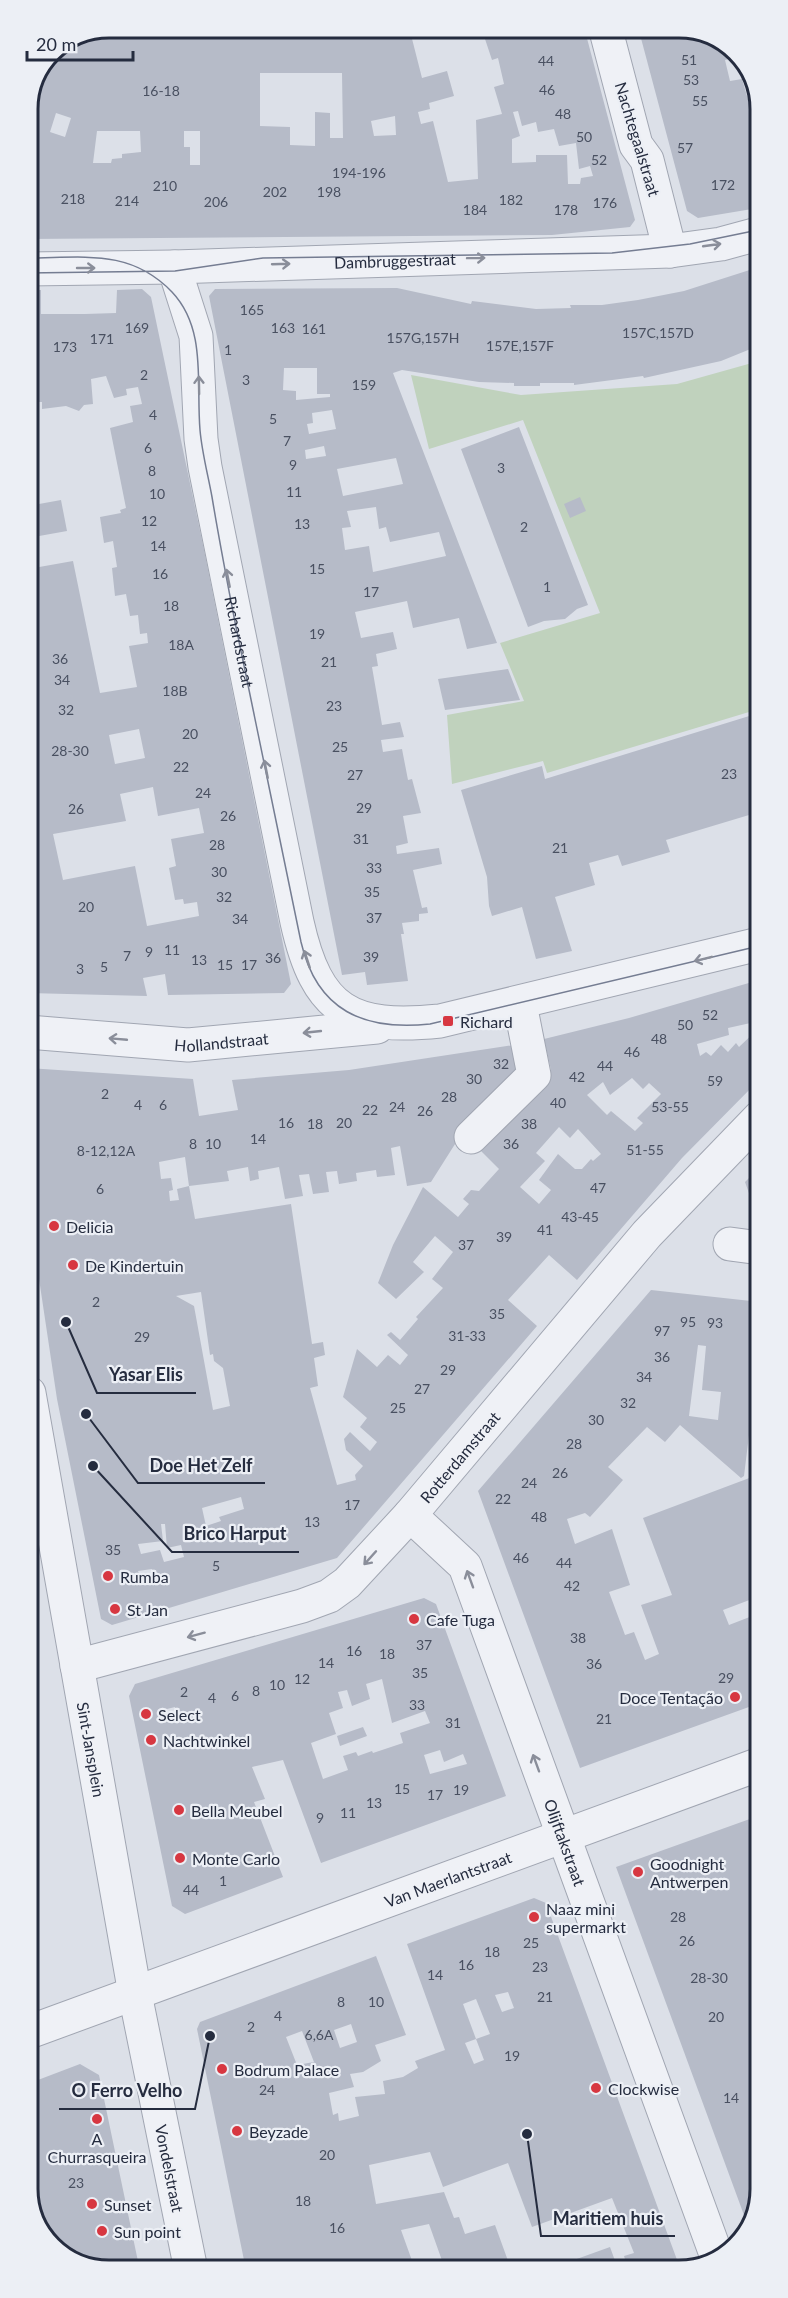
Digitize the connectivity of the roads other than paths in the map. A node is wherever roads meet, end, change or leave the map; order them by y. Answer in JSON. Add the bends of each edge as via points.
{"nodes":[{"id":1,"x":608,"y":38,"type":"edge"},
{"id":2,"x":750,"y":236,"type":"edge"},
{"id":3,"x":670,"y":251,"type":"junction"},
{"id":4,"x":174,"y":267,"type":"junction"},
{"id":5,"x":38,"y":269,"type":"edge"},
{"id":6,"x":750,"y":946,"type":"edge"},
{"id":7,"x":520,"y":1004,"type":"junction"},
{"id":8,"x":339,"y":1007,"type":"joint"},
{"id":9,"x":412,"y":1024,"type":"junction"},
{"id":10,"x":38,"y":1033,"type":"edge"},
{"id":11,"x":750,"y":1127,"type":"edge"},
{"id":12,"x":471,"y":1137,"type":"dead end"},
{"id":13,"x":38,"y":1444,"type":"edge"},
{"id":14,"x":410,"y":1515,"type":"junction"},
{"id":15,"x":77,"y":1666,"type":"junction"},
{"id":16,"x":750,"y":1768,"type":"edge"},
{"id":17,"x":563,"y":1838,"type":"junction"},
{"id":18,"x":135,"y":1994,"type":"junction"},
{"id":19,"x":38,"y":2029,"type":"edge"},
{"id":20,"x":715,"y":2251,"type":"edge"},
{"id":21,"x":189,"y":2260,"type":"edge"}],
"edges":[{"from":1,"to":3,"type":"street","name":"Nachtegaalstraat","via":[[636,145],[647,160]]},
{"from":3,"to":2,"type":"street","name":"Dambruggestraat","one_way":true},
{"from":4,"to":3,"type":"street","name":"Dambruggestraat","one_way":true},
{"from":5,"to":4,"type":"street","name":"Dambruggestraat","one_way":true},
{"from":8,"to":4,"type":"street","name":"Richardstraat","one_way":true,"via":[[313,977],[297,922],[205,467],[196,336]]},
{"from":6,"to":7,"type":"street","name":"Hollandstraat","one_way":true},
{"from":7,"to":9,"type":"street","name":"Hollandstraat","via":[[440,1022]]},
{"from":7,"to":12,"type":"street","via":[[534,1076]]},
{"from":8,"to":9,"type":"street","name":"Hollandstraat","via":[[370,1022]]},
{"from":9,"to":10,"type":"street","name":"Hollandstraat","one_way":true,"via":[[188,1045]]},
{"from":11,"to":14,"type":"street","name":"Rotterdamstraat","via":[[648,1234]]},
{"from":13,"to":15,"type":"street","name":"Sint-Jansplein"},
{"from":14,"to":15,"type":"street","name":"Rotterdamstraat","one_way":true,"via":[[347,1583],[328,1596]]},
{"from":17,"to":14,"type":"street","name":"Olijftakstraat","one_way":true,"via":[[465,1566]]},
{"from":15,"to":18,"type":"street","name":"Sint-Jansplein"},
{"from":16,"to":17,"type":"street","name":"Van Maerlantstraat"},
{"from":17,"to":18,"type":"street","name":"Van Maerlantstraat"},
{"from":17,"to":20,"type":"street","name":"Olijftakstraat"},
{"from":18,"to":19,"type":"street"},
{"from":18,"to":21,"type":"street","name":"Vondelstraat"}]}
